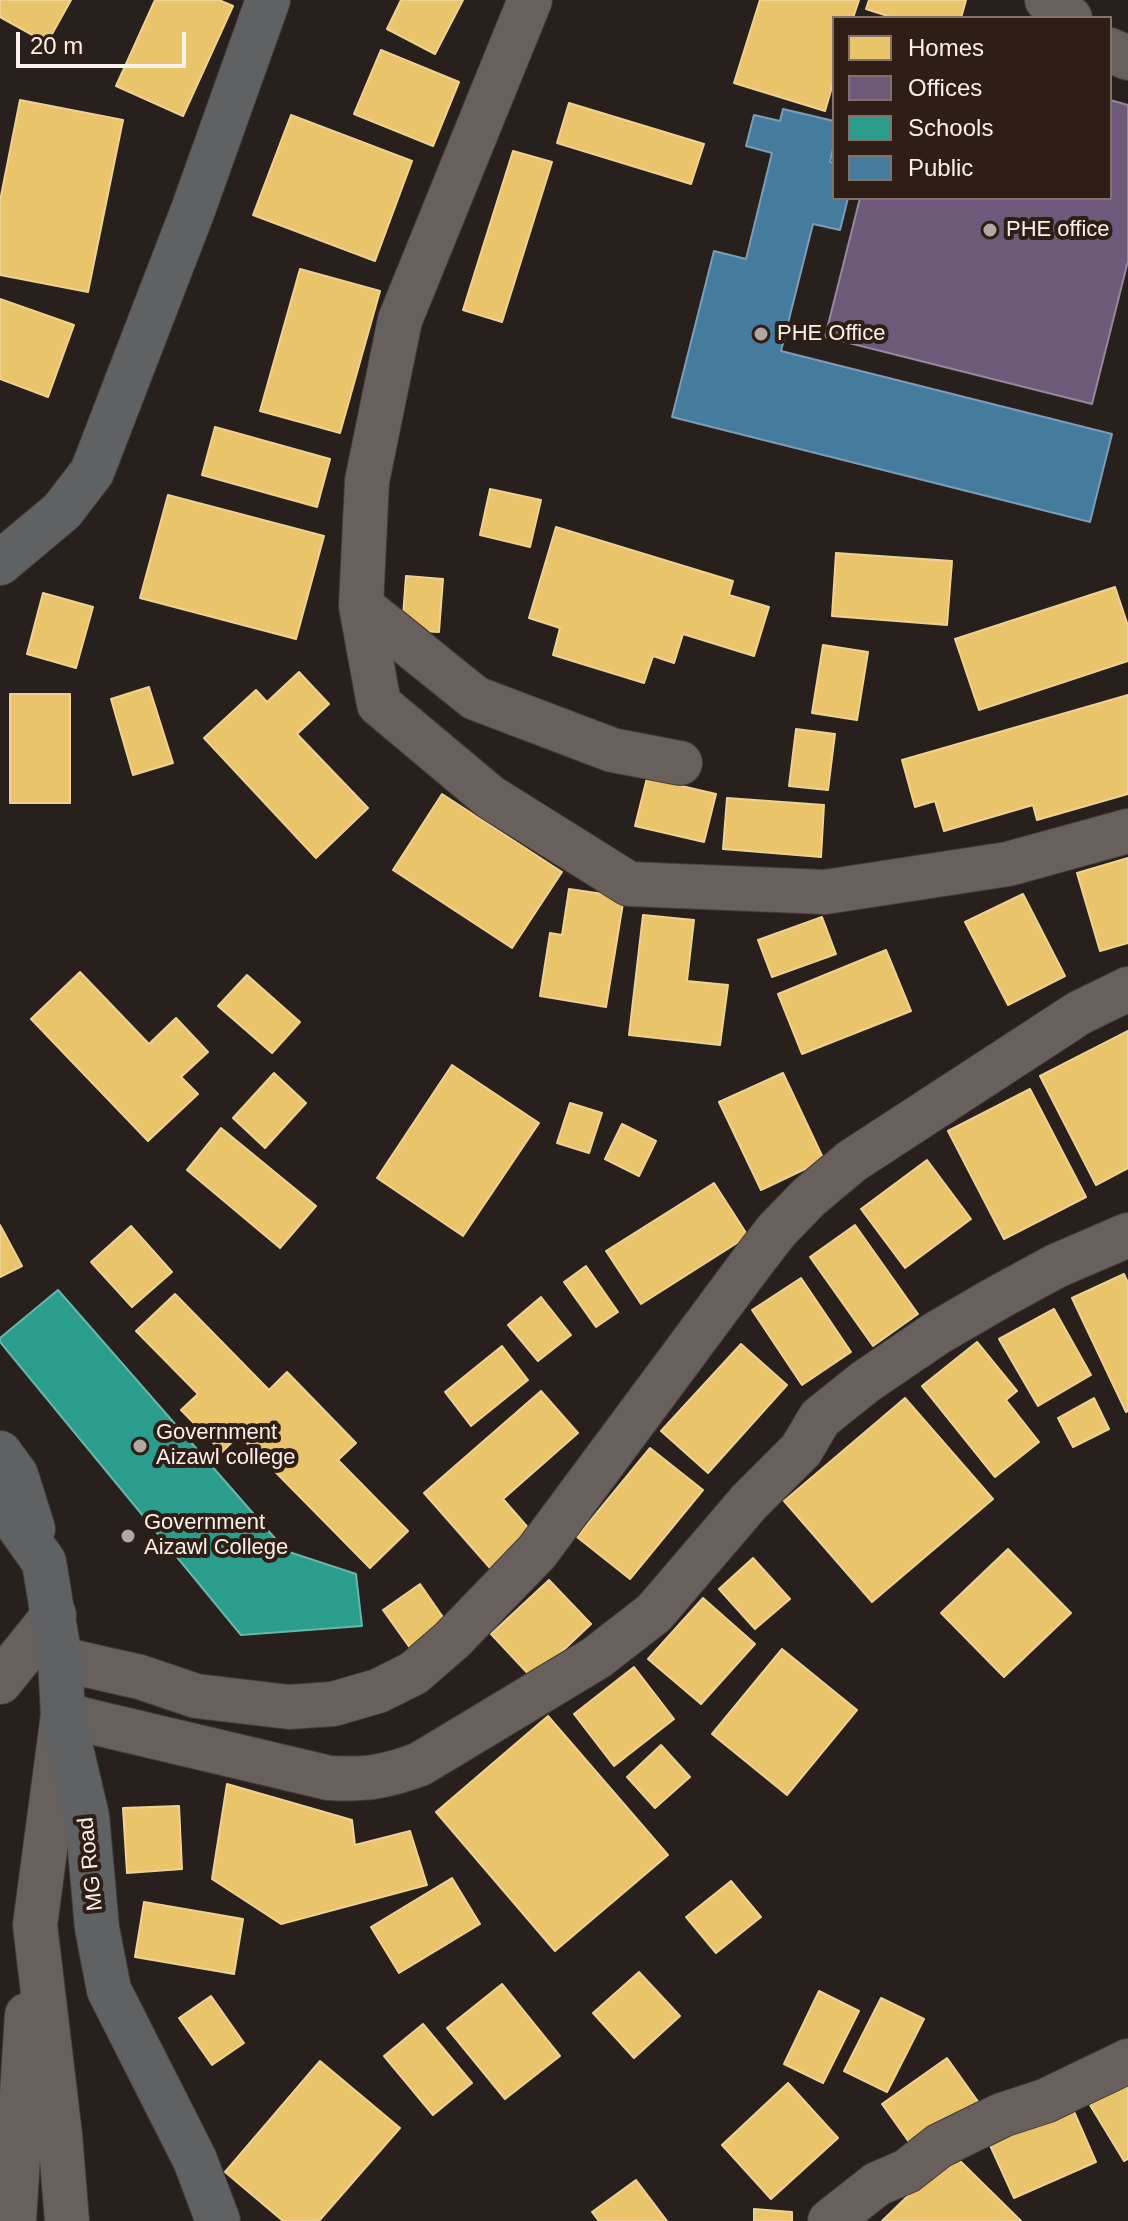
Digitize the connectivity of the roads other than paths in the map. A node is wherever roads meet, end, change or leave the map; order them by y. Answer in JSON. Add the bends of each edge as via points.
{"nodes":[{"id":1,"x":268,"y":0,"type":"edge"},
{"id":2,"x":530,"y":0,"type":"edge"},
{"id":3,"x":1047,"y":0,"type":"edge"},
{"id":4,"x":1067,"y":16,"type":"edge"},
{"id":5,"x":0,"y":563,"type":"edge"},
{"id":6,"x":361,"y":606,"type":"junction"},
{"id":7,"x":680,"y":763,"type":"dead end"},
{"id":8,"x":1128,"y":831,"type":"edge"},
{"id":9,"x":1128,"y":989,"type":"edge"},
{"id":10,"x":1128,"y":1235,"type":"edge"},
{"id":11,"x":0,"y":1453,"type":"edge"},
{"id":12,"x":0,"y":1500,"type":"edge"},
{"id":13,"x":0,"y":1547,"type":"edge"},
{"id":14,"x":44,"y":1562,"type":"junction"},
{"id":15,"x":54,"y":1615,"type":"junction"},
{"id":16,"x":60,"y":1659,"type":"junction"},
{"id":17,"x":0,"y":1682,"type":"edge"},
{"id":18,"x":63,"y":1715,"type":"junction"},
{"id":19,"x":35,"y":1925,"type":"junction"},
{"id":20,"x":1128,"y":2061,"type":"edge"},
{"id":21,"x":14,"y":2221,"type":"edge"},
{"id":22,"x":67,"y":2221,"type":"edge"},
{"id":23,"x":218,"y":2221,"type":"edge"},
{"id":24,"x":830,"y":2221,"type":"edge"}],
"edges":[{"from":1,"to":5,"type":"main road","via":[[92,472],[62,511]]},
{"from":2,"to":6,"type":"street","via":[[400,320],[367,481]]},
{"from":3,"to":4,"type":"street"},
{"from":6,"to":7,"type":"street","via":[[475,698],[612,750]]},
{"from":6,"to":8,"type":"street","via":[[379,704],[490,797],[629,884],[825,892],[1008,864]]},
{"from":9,"to":16,"type":"street","via":[[1079,1013],[852,1161],[809,1197],[750,1265],[537,1552],[414,1673],[333,1704],[289,1707],[196,1696]]},
{"from":10,"to":18,"type":"street","via":[[999,1297],[865,1382],[820,1418],[801,1450],[654,1613],[596,1658],[420,1764],[389,1776],[329,1778]]},
{"from":11,"to":14,"type":"main road","via":[[16,1475]]},
{"from":12,"to":14,"type":"main road","name":"MG Road"},
{"from":13,"to":14,"type":"main road"},
{"from":14,"to":15,"type":"main road","name":"MG Road"},
{"from":15,"to":16,"type":"main road","name":"MG Road"},
{"from":15,"to":17,"type":"street"},
{"from":16,"to":18,"type":"main road","name":"MG Road"},
{"from":18,"to":19,"type":"street"},
{"from":18,"to":23,"type":"main road","name":"MG Road","via":[[87,1816],[97,1928],[109,1990],[195,2160]]},
{"from":19,"to":21,"type":"street"},
{"from":19,"to":22,"type":"street"},
{"from":20,"to":24,"type":"street","via":[[939,2146]]}]}
